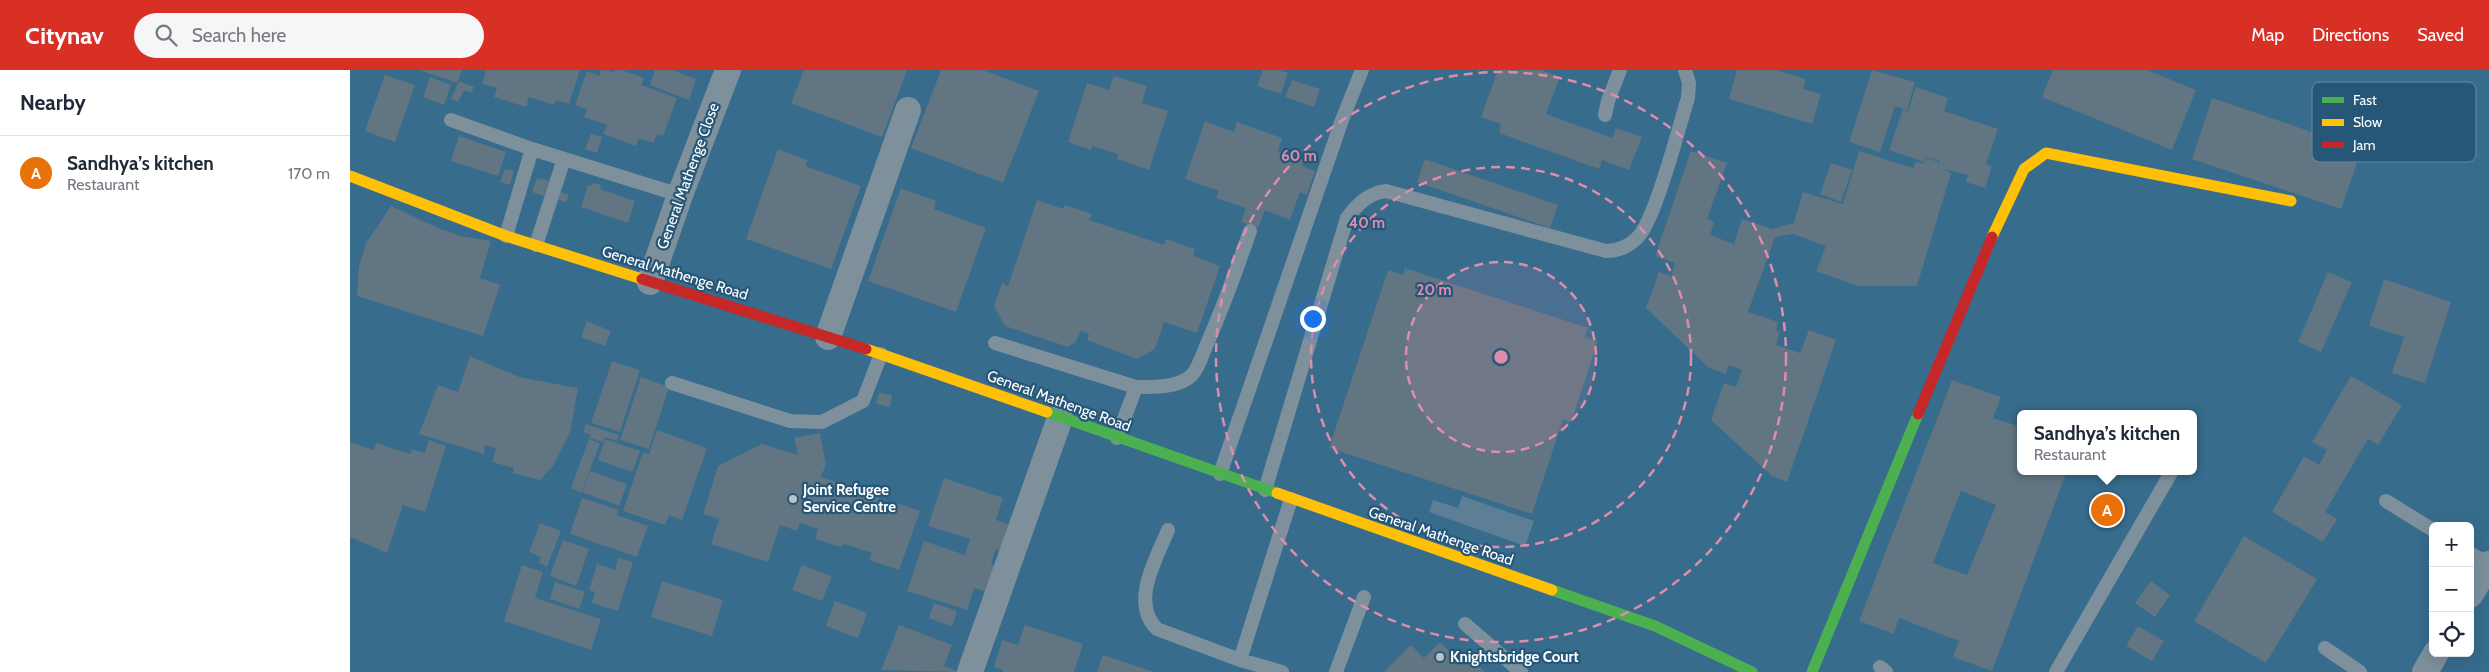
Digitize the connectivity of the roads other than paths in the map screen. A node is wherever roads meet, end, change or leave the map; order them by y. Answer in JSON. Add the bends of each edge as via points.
{"nodes":[{"id":1,"x":728,"y":70,"type":"edge"},
{"id":2,"x":1362,"y":70,"type":"edge"},
{"id":3,"x":1620,"y":70,"type":"edge"},
{"id":4,"x":1685,"y":70,"type":"edge"},
{"id":5,"x":908,"y":110,"type":"dead end"},
{"id":6,"x":1605,"y":115,"type":"dead end"},
{"id":7,"x":450,"y":120,"type":"dead end"},
{"id":8,"x":532,"y":149,"type":"junction"},
{"id":9,"x":564,"y":159,"type":"junction"},
{"id":10,"x":350,"y":176,"type":"edge"},
{"id":11,"x":680,"y":195,"type":"junction"},
{"id":12,"x":2291,"y":201,"type":"dead end"},
{"id":13,"x":1250,"y":231,"type":"dead end"},
{"id":14,"x":506,"y":236,"type":"junction"},
{"id":15,"x":536,"y":245,"type":"junction"},
{"id":16,"x":650,"y":282,"type":"junction"},
{"id":17,"x":828,"y":337,"type":"junction"},
{"id":18,"x":996,"y":343,"type":"dead end"},
{"id":19,"x":881,"y":354,"type":"junction"},
{"id":20,"x":672,"y":383,"type":"dead end"},
{"id":21,"x":1136,"y":387,"type":"junction"},
{"id":22,"x":1060,"y":418,"type":"junction"},
{"id":23,"x":1118,"y":438,"type":"junction"},
{"id":24,"x":1220,"y":474,"type":"junction"},
{"id":25,"x":2170,"y":475,"type":"edge"},
{"id":26,"x":1265,"y":490,"type":"junction"},
{"id":27,"x":1291,"y":499,"type":"junction"},
{"id":28,"x":2386,"y":501,"type":"dead end"},
{"id":29,"x":2429,"y":528,"type":"edge"},
{"id":30,"x":1168,"y":530,"type":"dead end"},
{"id":31,"x":2474,"y":555,"type":"edge"},
{"id":32,"x":2489,"y":564,"type":"edge"},
{"id":33,"x":2474,"y":588,"type":"edge"},
{"id":34,"x":1364,"y":597,"type":"dead end"},
{"id":35,"x":1464,"y":624,"type":"dead end"},
{"id":36,"x":2325,"y":648,"type":"dead end"},
{"id":37,"x":2433,"y":657,"type":"edge"},
{"id":38,"x":1240,"y":660,"type":"junction"},
{"id":39,"x":970,"y":672,"type":"edge"},
{"id":40,"x":1282,"y":672,"type":"edge"},
{"id":41,"x":1336,"y":672,"type":"edge"},
{"id":42,"x":1521,"y":672,"type":"edge"},
{"id":43,"x":1752,"y":672,"type":"edge"},
{"id":44,"x":1812,"y":672,"type":"edge"},
{"id":45,"x":2056,"y":672,"type":"edge"},
{"id":46,"x":2360,"y":672,"type":"edge"},
{"id":47,"x":2424,"y":672,"type":"edge"}],
"edges":[{"from":1,"to":11,"type":"street","name":"General Mathenge Close"},
{"from":2,"to":24,"type":"lane"},
{"from":3,"to":6,"type":"lane"},
{"from":4,"to":26,"type":"lane","via":[[1689,83],[1688,98],[1650,217],[1639,237],[1626,247],[1606,251],[1386,191],[1376,192],[1356,207],[1347,218]]},
{"from":5,"to":17,"type":"street"},
{"from":7,"to":8,"type":"lane"},
{"from":8,"to":9,"type":"lane"},
{"from":8,"to":14,"type":"lane"},
{"from":9,"to":11,"type":"lane"},
{"from":9,"to":15,"type":"lane"},
{"from":10,"to":14,"type":"street","name":"General Mathenge Road"},
{"from":11,"to":16,"type":"street","name":"General Mathenge Close"},
{"from":12,"to":44,"type":"street","via":[[2046,153],[2024,169],[1948,340]]},
{"from":13,"to":21,"type":"lane","via":[[1224,304],[1192,375],[1159,387]]},
{"from":14,"to":15,"type":"street","name":"General Mathenge Road"},
{"from":15,"to":16,"type":"street","name":"General Mathenge Road"},
{"from":16,"to":17,"type":"street","name":"General Mathenge Road"},
{"from":17,"to":19,"type":"street","name":"General Mathenge Road"},
{"from":18,"to":21,"type":"lane"},
{"from":19,"to":20,"type":"lane","via":[[863,401],[822,422],[790,421]]},
{"from":19,"to":22,"type":"street","name":"General Mathenge Road"},
{"from":21,"to":23,"type":"lane"},
{"from":22,"to":23,"type":"street","name":"General Mathenge Road"},
{"from":22,"to":39,"type":"street"},
{"from":23,"to":24,"type":"street","name":"General Mathenge Road"},
{"from":24,"to":26,"type":"street","name":"General Mathenge Road"},
{"from":25,"to":45,"type":"lane"},
{"from":26,"to":27,"type":"street","name":"General Mathenge Road"},
{"from":27,"to":38,"type":"lane"},
{"from":27,"to":43,"type":"street","name":"General Mathenge Road","via":[[1655,626]]},
{"from":28,"to":29,"type":"lane"},
{"from":30,"to":38,"type":"lane","via":[[1145,591],[1146,615],[1157,629]]},
{"from":31,"to":32,"type":"lane"},
{"from":32,"to":33,"type":"street"},
{"from":34,"to":41,"type":"lane"},
{"from":35,"to":42,"type":"lane"},
{"from":36,"to":46,"type":"lane"},
{"from":37,"to":47,"type":"street"},
{"from":38,"to":40,"type":"lane"}]}
